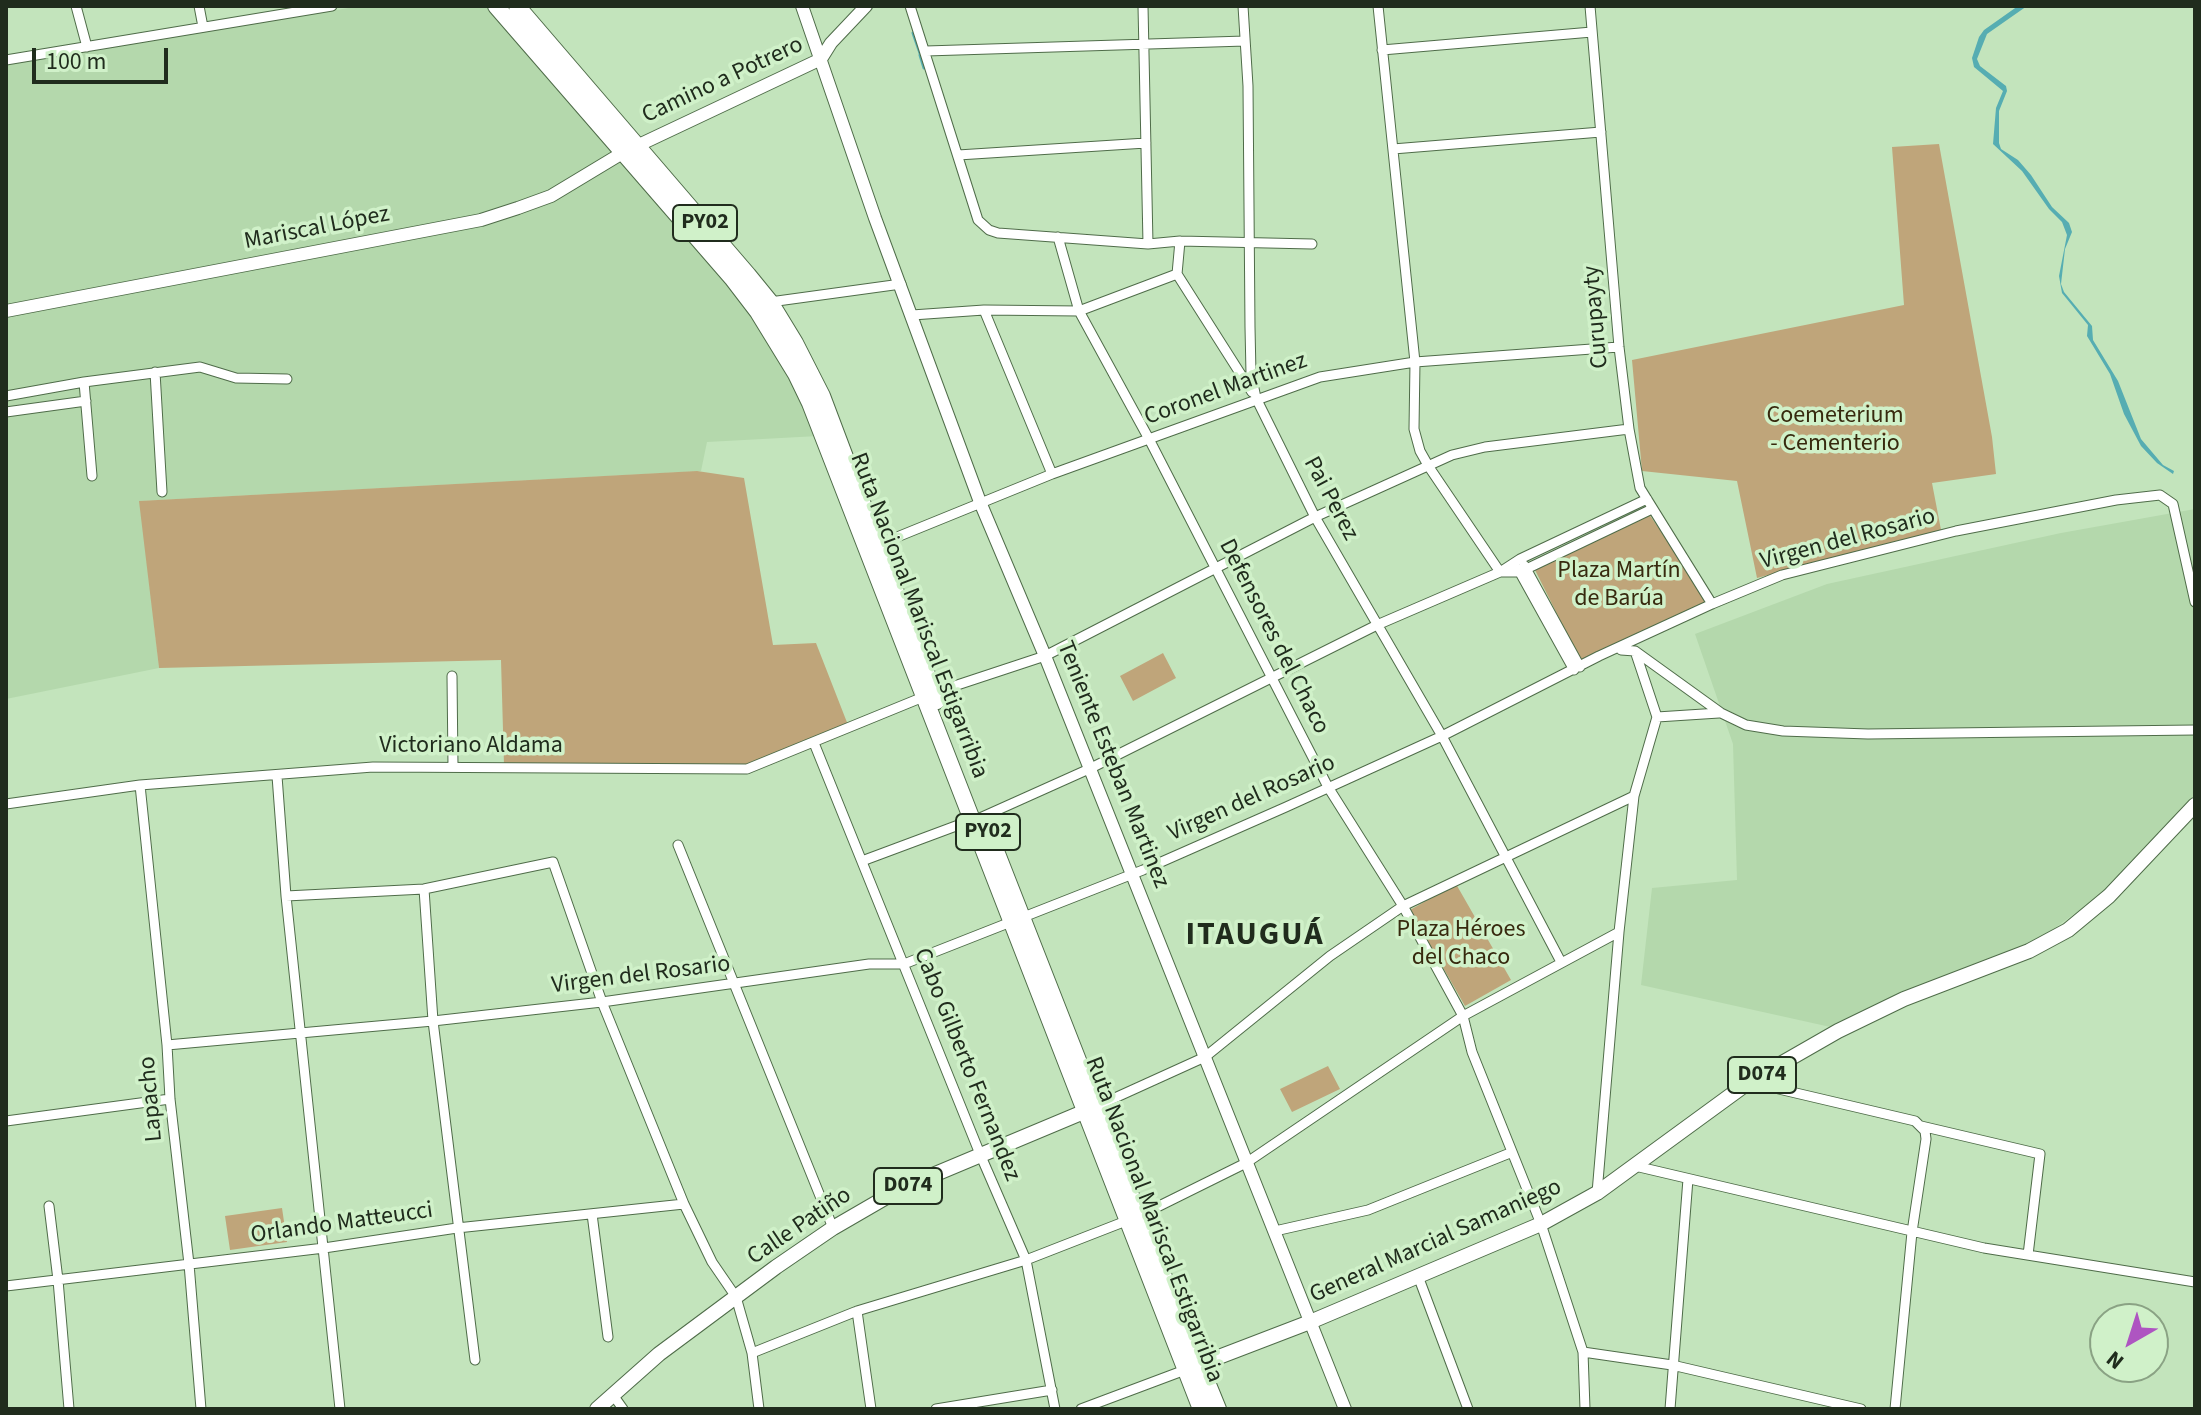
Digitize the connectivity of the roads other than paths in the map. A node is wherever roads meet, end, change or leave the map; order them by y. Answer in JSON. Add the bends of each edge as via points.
{"nodes":[{"id":1,"x":76,"y":6,"type":"edge"},
{"id":2,"x":199,"y":6,"type":"edge"},
{"id":3,"x":332,"y":6,"type":"edge"},
{"id":4,"x":496,"y":6,"type":"edge"},
{"id":5,"x":517,"y":6,"type":"edge"},
{"id":6,"x":802,"y":6,"type":"edge"},
{"id":7,"x":866,"y":6,"type":"edge"},
{"id":8,"x":910,"y":6,"type":"edge"},
{"id":9,"x":1143,"y":6,"type":"edge"},
{"id":10,"x":1243,"y":6,"type":"edge"},
{"id":11,"x":1378,"y":6,"type":"edge"},
{"id":12,"x":1590,"y":6,"type":"edge"},
{"id":13,"x":203,"y":27,"type":"junction"},
{"id":14,"x":1592,"y":32,"type":"junction"},
{"id":15,"x":1245,"y":41,"type":"junction"},
{"id":16,"x":1144,"y":43,"type":"junction"},
{"id":17,"x":87,"y":47,"type":"junction"},
{"id":18,"x":1382,"y":50,"type":"junction"},
{"id":19,"x":926,"y":51,"type":"junction"},
{"id":20,"x":821,"y":59,"type":"junction"},
{"id":21,"x":6,"y":60,"type":"edge"},
{"id":22,"x":1601,"y":132,"type":"junction"},
{"id":23,"x":1146,"y":143,"type":"junction"},
{"id":24,"x":631,"y":149,"type":"junction"},
{"id":25,"x":1393,"y":149,"type":"junction"},
{"id":26,"x":958,"y":155,"type":"junction"},
{"id":27,"x":1058,"y":237,"type":"junction"},
{"id":28,"x":1180,"y":241,"type":"junction"},
{"id":29,"x":1250,"y":241,"type":"junction"},
{"id":30,"x":1148,"y":244,"type":"junction"},
{"id":31,"x":1312,"y":244,"type":"dead end"},
{"id":32,"x":1177,"y":274,"type":"junction"},
{"id":33,"x":901,"y":284,"type":"junction"},
{"id":34,"x":770,"y":302,"type":"junction"},
{"id":35,"x":984,"y":310,"type":"junction"},
{"id":36,"x":6,"y":311,"type":"edge"},
{"id":37,"x":1079,"y":311,"type":"junction"},
{"id":38,"x":912,"y":315,"type":"junction"},
{"id":39,"x":1619,"y":347,"type":"junction"},
{"id":40,"x":1415,"y":362,"type":"junction"},
{"id":41,"x":155,"y":372,"type":"junction"},
{"id":42,"x":287,"y":379,"type":"dead end"},
{"id":43,"x":84,"y":382,"type":"junction"},
{"id":44,"x":6,"y":396,"type":"edge"},
{"id":45,"x":1256,"y":398,"type":"junction"},
{"id":46,"x":86,"y":401,"type":"junction"},
{"id":47,"x":6,"y":412,"type":"edge"},
{"id":48,"x":1629,"y":429,"type":"junction"},
{"id":49,"x":1149,"y":439,"type":"junction"},
{"id":50,"x":1429,"y":467,"type":"junction"},
{"id":51,"x":1052,"y":474,"type":"junction"},
{"id":52,"x":92,"y":476,"type":"dead end"},
{"id":53,"x":162,"y":492,"type":"dead end"},
{"id":54,"x":980,"y":502,"type":"junction"},
{"id":55,"x":1650,"y":504,"type":"junction"},
{"id":56,"x":1315,"y":517,"type":"junction"},
{"id":57,"x":872,"y":547,"type":"junction"},
{"id":58,"x":1520,"y":566,"type":"junction"},
{"id":59,"x":1215,"y":568,"type":"junction"},
{"id":60,"x":1500,"y":572,"type":"junction"},
{"id":61,"x":2195,"y":602,"type":"edge"},
{"id":62,"x":1712,"y":604,"type":"junction"},
{"id":63,"x":1377,"y":625,"type":"junction"},
{"id":64,"x":1618,"y":649,"type":"junction"},
{"id":65,"x":1635,"y":651,"type":"junction"},
{"id":66,"x":1045,"y":656,"type":"junction"},
{"id":67,"x":1577,"y":668,"type":"junction"},
{"id":68,"x":452,"y":676,"type":"dead end"},
{"id":69,"x":1272,"y":677,"type":"junction"},
{"id":70,"x":928,"y":695,"type":"junction"},
{"id":71,"x":1721,"y":713,"type":"junction"},
{"id":72,"x":1657,"y":717,"type":"junction"},
{"id":73,"x":2195,"y":730,"type":"edge"},
{"id":74,"x":1442,"y":736,"type":"junction"},
{"id":75,"x":814,"y":743,"type":"junction"},
{"id":76,"x":453,"y":766,"type":"junction"},
{"id":77,"x":1089,"y":769,"type":"junction"},
{"id":78,"x":277,"y":776,"type":"junction"},
{"id":79,"x":140,"y":785,"type":"junction"},
{"id":80,"x":1328,"y":787,"type":"junction"},
{"id":81,"x":1634,"y":796,"type":"junction"},
{"id":82,"x":6,"y":804,"type":"edge"},
{"id":83,"x":2195,"y":805,"type":"edge"},
{"id":84,"x":977,"y":818,"type":"junction"},
{"id":85,"x":678,"y":845,"type":"dead end"},
{"id":86,"x":1505,"y":858,"type":"junction"},
{"id":87,"x":862,"y":861,"type":"junction"},
{"id":88,"x":1131,"y":875,"type":"junction"},
{"id":89,"x":424,"y":889,"type":"junction"},
{"id":90,"x":286,"y":896,"type":"junction"},
{"id":91,"x":1403,"y":906,"type":"junction"},
{"id":92,"x":1018,"y":920,"type":"junction"},
{"id":93,"x":1619,"y":932,"type":"junction"},
{"id":94,"x":1561,"y":962,"type":"junction"},
{"id":95,"x":904,"y":964,"type":"junction"},
{"id":96,"x":734,"y":984,"type":"junction"},
{"id":97,"x":602,"y":1002,"type":"junction"},
{"id":98,"x":1463,"y":1016,"type":"junction"},
{"id":99,"x":433,"y":1021,"type":"junction"},
{"id":100,"x":302,"y":1033,"type":"junction"},
{"id":101,"x":167,"y":1045,"type":"junction"},
{"id":102,"x":1205,"y":1057,"type":"junction"},
{"id":103,"x":1749,"y":1082,"type":"junction"},
{"id":104,"x":170,"y":1099,"type":"junction"},
{"id":105,"x":1091,"y":1109,"type":"junction"},
{"id":106,"x":6,"y":1121,"type":"edge"},
{"id":107,"x":1923,"y":1128,"type":"junction"},
{"id":108,"x":1510,"y":1153,"type":"junction"},
{"id":109,"x":980,"y":1154,"type":"junction"},
{"id":110,"x":1246,"y":1163,"type":"junction"},
{"id":111,"x":1635,"y":1166,"type":"junction"},
{"id":112,"x":1688,"y":1179,"type":"junction"},
{"id":113,"x":1597,"y":1193,"type":"junction"},
{"id":114,"x":684,"y":1204,"type":"junction"},
{"id":115,"x":49,"y":1206,"type":"dead end"},
{"id":116,"x":592,"y":1214,"type":"junction"},
{"id":117,"x":1133,"y":1218,"type":"junction"},
{"id":118,"x":1541,"y":1224,"type":"junction"},
{"id":119,"x":457,"y":1228,"type":"junction"},
{"id":120,"x":833,"y":1228,"type":"junction"},
{"id":121,"x":1275,"y":1231,"type":"junction"},
{"id":122,"x":1912,"y":1232,"type":"junction"},
{"id":123,"x":324,"y":1248,"type":"junction"},
{"id":124,"x":2028,"y":1255,"type":"junction"},
{"id":125,"x":1026,"y":1260,"type":"junction"},
{"id":126,"x":189,"y":1264,"type":"junction"},
{"id":127,"x":1418,"y":1276,"type":"junction"},
{"id":128,"x":58,"y":1280,"type":"junction"},
{"id":129,"x":2195,"y":1282,"type":"edge"},
{"id":130,"x":6,"y":1286,"type":"edge"},
{"id":131,"x":736,"y":1297,"type":"junction"},
{"id":132,"x":857,"y":1311,"type":"junction"},
{"id":133,"x":1310,"y":1322,"type":"junction"},
{"id":134,"x":608,"y":1337,"type":"dead end"},
{"id":135,"x":1583,"y":1352,"type":"junction"},
{"id":136,"x":752,"y":1353,"type":"junction"},
{"id":137,"x":475,"y":1360,"type":"dead end"},
{"id":138,"x":1672,"y":1365,"type":"junction"},
{"id":139,"x":1193,"y":1367,"type":"junction"},
{"id":140,"x":1052,"y":1390,"type":"junction"},
{"id":141,"x":613,"y":1395,"type":"junction"},
{"id":142,"x":69,"y":1409,"type":"edge"},
{"id":143,"x":201,"y":1409,"type":"edge"},
{"id":144,"x":340,"y":1409,"type":"edge"},
{"id":145,"x":597,"y":1409,"type":"edge"},
{"id":146,"x":623,"y":1409,"type":"edge"},
{"id":147,"x":759,"y":1409,"type":"edge"},
{"id":148,"x":871,"y":1409,"type":"edge"},
{"id":149,"x":936,"y":1409,"type":"edge"},
{"id":150,"x":1055,"y":1409,"type":"edge"},
{"id":151,"x":1081,"y":1409,"type":"edge"},
{"id":152,"x":1201,"y":1409,"type":"edge"},
{"id":153,"x":1218,"y":1409,"type":"edge"},
{"id":154,"x":1345,"y":1409,"type":"edge"},
{"id":155,"x":1468,"y":1409,"type":"edge"},
{"id":156,"x":1585,"y":1409,"type":"edge"},
{"id":157,"x":1670,"y":1409,"type":"edge"},
{"id":158,"x":1861,"y":1409,"type":"edge"},
{"id":159,"x":1895,"y":1409,"type":"edge"}],
"edges":[{"from":1,"to":17,"type":"street"},
{"from":2,"to":13,"type":"street"},
{"from":3,"to":13,"type":"street"},
{"from":4,"to":24,"type":"highway","name":"Ruta Nacional Mariscal Estigarribia","number":"PY02"},
{"from":5,"to":24,"type":"highway","name":"Ruta Nacional Mariscal Estigarribia","number":"PY02"},
{"from":6,"to":20,"type":"street","name":"Teniente Esteban Martinez"},
{"from":7,"to":20,"type":"street","name":"Camino a Potrero"},
{"from":8,"to":19,"type":"street"},
{"from":9,"to":16,"type":"street"},
{"from":10,"to":15,"type":"street","name":"Pai Perez"},
{"from":11,"to":18,"type":"street"},
{"from":12,"to":14,"type":"street","name":"Curupayty"},
{"from":13,"to":17,"type":"street"},
{"from":14,"to":18,"type":"street"},
{"from":14,"to":22,"type":"street","name":"Curupayty"},
{"from":15,"to":16,"type":"street"},
{"from":15,"to":29,"type":"street","name":"Pai Perez"},
{"from":16,"to":19,"type":"street"},
{"from":16,"to":23,"type":"street"},
{"from":17,"to":21,"type":"street"},
{"from":18,"to":25,"type":"street"},
{"from":19,"to":26,"type":"street"},
{"from":20,"to":24,"type":"street","name":"Camino a Potrero"},
{"from":20,"to":33,"type":"street","name":"Teniente Esteban Martinez"},
{"from":22,"to":25,"type":"street"},
{"from":22,"to":39,"type":"street","name":"Curupayty"},
{"from":23,"to":26,"type":"street"},
{"from":23,"to":30,"type":"street"},
{"from":24,"to":34,"type":"highway","name":"Ruta Nacional Mariscal Estigarribia","number":"PY02"},
{"from":24,"to":36,"type":"street","name":"Mariscal López","via":[[551,196],[481,220]]},
{"from":24,"to":57,"type":"highway","name":"Ruta Nacional Mariscal Estigarribia","number":"PY02","via":[[780,346]]},
{"from":25,"to":40,"type":"street"},
{"from":26,"to":27,"type":"street","via":[[982,225],[998,233]]},
{"from":27,"to":30,"type":"street"},
{"from":27,"to":37,"type":"street","name":"Defensores del Chaco"},
{"from":28,"to":29,"type":"street"},
{"from":28,"to":30,"type":"street"},
{"from":28,"to":32,"type":"street"},
{"from":29,"to":31,"type":"street"},
{"from":29,"to":45,"type":"street","name":"Pai Perez","via":[[1251,374]]},
{"from":32,"to":37,"type":"street"},
{"from":32,"to":45,"type":"street"},
{"from":33,"to":34,"type":"street"},
{"from":33,"to":38,"type":"street","name":"Teniente Esteban Martinez"},
{"from":34,"to":57,"type":"highway","name":"Ruta Nacional Mariscal Estigarribia","number":"PY02","via":[[822,396]]},
{"from":35,"to":37,"type":"street"},
{"from":35,"to":38,"type":"street"},
{"from":35,"to":51,"type":"street"},
{"from":37,"to":49,"type":"street","name":"Defensores del Chaco"},
{"from":38,"to":54,"type":"street","name":"Teniente Esteban Martinez"},
{"from":39,"to":40,"type":"street","name":"Coronel Martinez"},
{"from":39,"to":48,"type":"street","name":"Curupayty"},
{"from":40,"to":45,"type":"street","name":"Coronel Martinez","via":[[1320,377]]},
{"from":40,"to":50,"type":"street","via":[[1414,429]]},
{"from":41,"to":42,"type":"street","via":[[200,367],[236,378]]},
{"from":41,"to":43,"type":"street"},
{"from":41,"to":53,"type":"street"},
{"from":43,"to":44,"type":"street"},
{"from":43,"to":46,"type":"street"},
{"from":45,"to":49,"type":"street","name":"Coronel Martinez"},
{"from":45,"to":56,"type":"street","name":"Pai Perez"},
{"from":46,"to":47,"type":"street"},
{"from":46,"to":52,"type":"street"},
{"from":48,"to":50,"type":"street","name":"Victoriano Aldama","via":[[1485,447]]},
{"from":48,"to":55,"type":"street","name":"Curupayty","via":[[1640,488]]},
{"from":49,"to":51,"type":"street","name":"Coronel Martinez"},
{"from":49,"to":59,"type":"street","name":"Defensores del Chaco"},
{"from":50,"to":56,"type":"street","name":"Victoriano Aldama"},
{"from":50,"to":60,"type":"street"},
{"from":51,"to":54,"type":"street","name":"Coronel Martinez"},
{"from":54,"to":57,"type":"street","name":"Coronel Martinez"},
{"from":54,"to":66,"type":"street","name":"Teniente Esteban Martinez"},
{"from":55,"to":58,"type":"street"},
{"from":55,"to":62,"type":"street","name":"Curupayty"},
{"from":56,"to":59,"type":"street","name":"Victoriano Aldama"},
{"from":56,"to":63,"type":"street","name":"Pai Perez"},
{"from":57,"to":70,"type":"highway","name":"Ruta Nacional Mariscal Estigarribia","number":"PY02"},
{"from":58,"to":60,"type":"street"},
{"from":58,"to":67,"type":"street"},
{"from":59,"to":66,"type":"street","name":"Victoriano Aldama"},
{"from":59,"to":69,"type":"street","name":"Defensores del Chaco"},
{"from":60,"to":63,"type":"street"},
{"from":61,"to":62,"type":"street","name":"Virgen del Rosario","via":[[2173,504],[2160,495],[1956,531],[1782,575]]},
{"from":62,"to":64,"type":"street","name":"Virgen del Rosario"},
{"from":63,"to":69,"type":"street"},
{"from":63,"to":74,"type":"street","name":"Pai Perez"},
{"from":64,"to":65,"type":"street"},
{"from":64,"to":67,"type":"street","name":"Virgen del Rosario"},
{"from":65,"to":71,"type":"street"},
{"from":65,"to":72,"type":"street"},
{"from":66,"to":70,"type":"street","name":"Victoriano Aldama"},
{"from":66,"to":77,"type":"street","name":"Teniente Esteban Martinez"},
{"from":67,"to":74,"type":"street","name":"Virgen del Rosario"},
{"from":68,"to":76,"type":"street"},
{"from":69,"to":77,"type":"street"},
{"from":69,"to":80,"type":"street","name":"Defensores del Chaco"},
{"from":70,"to":75,"type":"street","name":"Victoriano Aldama"},
{"from":70,"to":84,"type":"highway","name":"Ruta Nacional Mariscal Estigarribia","number":"PY02"},
{"from":71,"to":72,"type":"street"},
{"from":71,"to":73,"type":"street","via":[[1746,725],[1783,731]]},
{"from":72,"to":81,"type":"street"},
{"from":74,"to":80,"type":"street","name":"Virgen del Rosario"},
{"from":74,"to":86,"type":"street","name":"Pai Perez"},
{"from":75,"to":76,"type":"street","name":"Victoriano Aldama","via":[[747,769]]},
{"from":75,"to":87,"type":"street","name":"Cabo Gilberto Fernandez"},
{"from":76,"to":78,"type":"street","name":"Victoriano Aldama"},
{"from":77,"to":84,"type":"street"},
{"from":77,"to":88,"type":"street","name":"Teniente Esteban Martinez"},
{"from":78,"to":79,"type":"street","name":"Victoriano Aldama"},
{"from":78,"to":90,"type":"street"},
{"from":79,"to":82,"type":"street","name":"Victoriano Aldama"},
{"from":79,"to":101,"type":"street","name":"Lapacho"},
{"from":80,"to":88,"type":"street","name":"Virgen del Rosario"},
{"from":80,"to":91,"type":"street","name":"Defensores del Chaco"},
{"from":81,"to":86,"type":"street"},
{"from":81,"to":93,"type":"street"},
{"from":83,"to":103,"type":"main road","name":"General Marcial Samaniego","number":"D074","via":[[2109,896],[2068,930],[2029,951],[1904,999]]},
{"from":84,"to":87,"type":"street"},
{"from":84,"to":92,"type":"highway","name":"Ruta Nacional Mariscal Estigarribia","number":"PY02"},
{"from":85,"to":96,"type":"street"},
{"from":86,"to":91,"type":"street"},
{"from":86,"to":94,"type":"street","name":"Pai Perez"},
{"from":87,"to":95,"type":"street","name":"Cabo Gilberto Fernandez"},
{"from":88,"to":92,"type":"street","name":"Virgen del Rosario"},
{"from":88,"to":102,"type":"street","name":"Teniente Esteban Martinez"},
{"from":89,"to":90,"type":"street"},
{"from":89,"to":97,"type":"street","via":[[553,862]]},
{"from":89,"to":99,"type":"street"},
{"from":90,"to":100,"type":"street"},
{"from":91,"to":98,"type":"street","name":"Defensores del Chaco"},
{"from":91,"to":102,"type":"street","via":[[1330,956]]},
{"from":92,"to":95,"type":"street","name":"Virgen del Rosario"},
{"from":92,"to":105,"type":"highway","name":"Ruta Nacional Mariscal Estigarribia","number":"PY02"},
{"from":93,"to":94,"type":"street"},
{"from":93,"to":113,"type":"street"},
{"from":94,"to":98,"type":"street"},
{"from":95,"to":96,"type":"street","name":"Virgen del Rosario","via":[[869,964]]},
{"from":95,"to":109,"type":"street","name":"Cabo Gilberto Fernandez"},
{"from":96,"to":97,"type":"street","name":"Virgen del Rosario"},
{"from":96,"to":120,"type":"street"},
{"from":97,"to":99,"type":"street","name":"Virgen del Rosario"},
{"from":97,"to":114,"type":"street"},
{"from":98,"to":108,"type":"street","name":"Defensores del Chaco"},
{"from":98,"to":110,"type":"street"},
{"from":99,"to":100,"type":"street","name":"Virgen del Rosario"},
{"from":99,"to":119,"type":"street"},
{"from":100,"to":101,"type":"street","name":"Virgen del Rosario"},
{"from":100,"to":123,"type":"street"},
{"from":101,"to":104,"type":"street","name":"Lapacho"},
{"from":102,"to":105,"type":"street"},
{"from":102,"to":110,"type":"street","name":"Teniente Esteban Martinez"},
{"from":103,"to":107,"type":"street","via":[[1915,1121]]},
{"from":103,"to":111,"type":"main road","name":"General Marcial Samaniego","number":"D074"},
{"from":104,"to":106,"type":"street"},
{"from":104,"to":126,"type":"street","name":"Lapacho"},
{"from":105,"to":109,"type":"main road","name":"Calle Patiño","number":"D074"},
{"from":105,"to":117,"type":"highway","name":"Ruta Nacional Mariscal Estigarribia","number":"PY02"},
{"from":107,"to":122,"type":"street","via":[[1926,1139]]},
{"from":107,"to":124,"type":"street","via":[[2040,1154]]},
{"from":108,"to":118,"type":"street","name":"Defensores del Chaco"},
{"from":108,"to":121,"type":"street","via":[[1368,1210]]},
{"from":109,"to":120,"type":"main road","name":"Calle Patiño","number":"D074","via":[[902,1188]]},
{"from":109,"to":125,"type":"street","name":"Cabo Gilberto Fernandez"},
{"from":110,"to":117,"type":"street"},
{"from":110,"to":121,"type":"street","name":"Teniente Esteban Martinez"},
{"from":111,"to":112,"type":"street"},
{"from":111,"to":113,"type":"main road","name":"General Marcial Samaniego","number":"D074"},
{"from":112,"to":122,"type":"street"},
{"from":112,"to":138,"type":"street"},
{"from":113,"to":118,"type":"main road","name":"General Marcial Samaniego","number":"D074"},
{"from":114,"to":116,"type":"street","name":"Orlando Matteucci"},
{"from":114,"to":131,"type":"street"},
{"from":115,"to":128,"type":"street"},
{"from":116,"to":119,"type":"street","name":"Orlando Matteucci"},
{"from":116,"to":134,"type":"street"},
{"from":117,"to":125,"type":"street"},
{"from":117,"to":139,"type":"highway","name":"Ruta Nacional Mariscal Estigarribia","number":"PY02"},
{"from":118,"to":127,"type":"main road","name":"General Marcial Samaniego","number":"D074"},
{"from":118,"to":135,"type":"street","name":"Defensores del Chaco"},
{"from":119,"to":123,"type":"street","name":"Orlando Matteucci"},
{"from":119,"to":137,"type":"street"},
{"from":120,"to":131,"type":"main road","name":"Calle Patiño","number":"D074"},
{"from":121,"to":133,"type":"street","name":"Teniente Esteban Martinez"},
{"from":122,"to":124,"type":"street"},
{"from":122,"to":159,"type":"street"},
{"from":123,"to":126,"type":"street","name":"Orlando Matteucci"},
{"from":123,"to":144,"type":"street"},
{"from":124,"to":129,"type":"street"},
{"from":125,"to":132,"type":"street"},
{"from":125,"to":140,"type":"street","name":"Cabo Gilberto Fernandez"},
{"from":126,"to":128,"type":"street","name":"Orlando Matteucci"},
{"from":126,"to":143,"type":"street","name":"Lapacho"},
{"from":127,"to":133,"type":"main road","name":"General Marcial Samaniego","number":"D074"},
{"from":127,"to":155,"type":"street"},
{"from":128,"to":130,"type":"street","name":"Orlando Matteucci"},
{"from":128,"to":142,"type":"street"},
{"from":131,"to":136,"type":"street"},
{"from":131,"to":141,"type":"main road","name":"Calle Patiño","number":"D074"},
{"from":132,"to":136,"type":"street"},
{"from":132,"to":148,"type":"street"},
{"from":133,"to":139,"type":"main road","name":"General Marcial Samaniego","number":"D074"},
{"from":133,"to":154,"type":"street","name":"Teniente Esteban Martinez"},
{"from":135,"to":138,"type":"street"},
{"from":135,"to":156,"type":"street","name":"Defensores del Chaco"},
{"from":136,"to":147,"type":"street"},
{"from":138,"to":157,"type":"street"},
{"from":138,"to":158,"type":"street"},
{"from":139,"to":151,"type":"street"},
{"from":139,"to":152,"type":"highway","name":"Ruta Nacional Mariscal Estigarribia","number":"PY02"},
{"from":139,"to":153,"type":"highway","name":"Ruta Nacional Mariscal Estigarribia","number":"PY02"},
{"from":140,"to":149,"type":"street"},
{"from":140,"to":150,"type":"street","name":"Cabo Gilberto Fernandez"},
{"from":141,"to":145,"type":"main road","name":"Calle Patiño","number":"D074"},
{"from":141,"to":146,"type":"street"}]}
